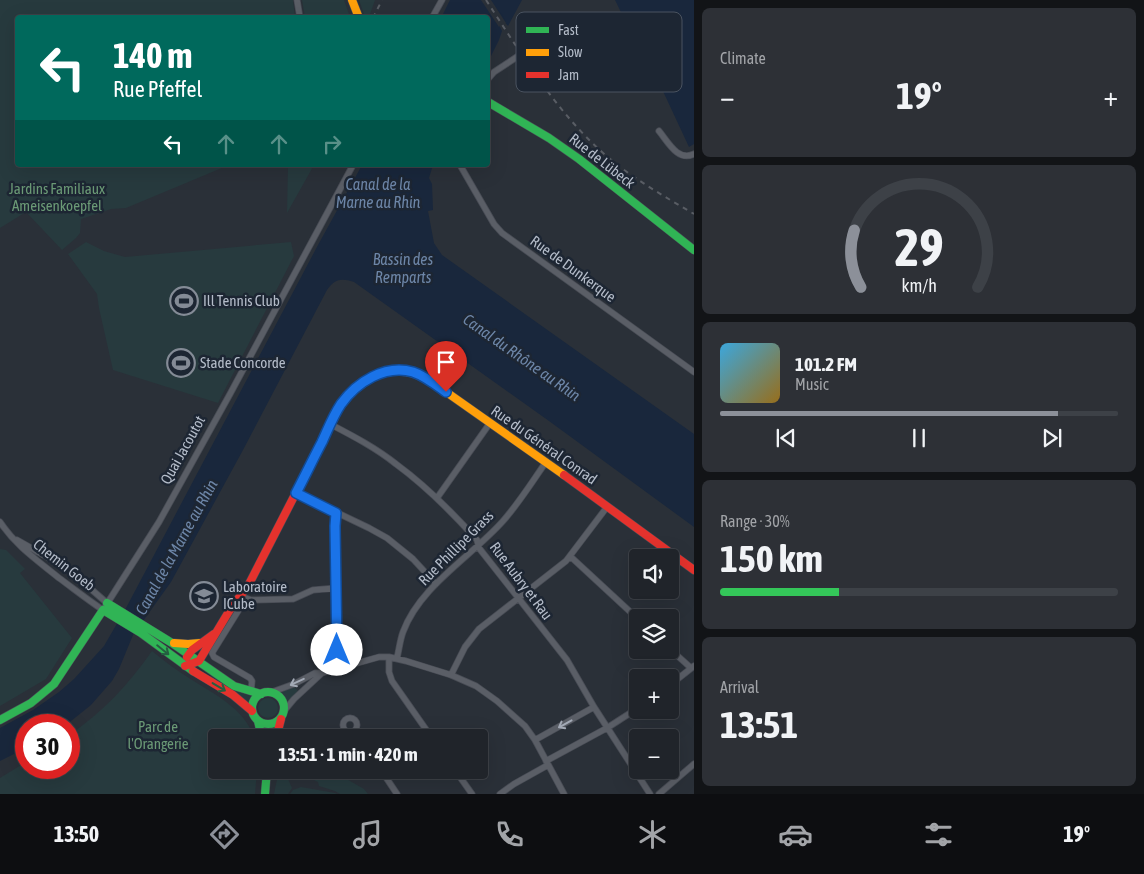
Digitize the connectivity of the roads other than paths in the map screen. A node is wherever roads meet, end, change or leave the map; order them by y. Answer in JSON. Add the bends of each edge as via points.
{"nodes":[{"id":1,"x":297,"y":0,"type":"edge"},
{"id":2,"x":352,"y":0,"type":"edge"},
{"id":3,"x":442,"y":0,"type":"edge"},
{"id":4,"x":300,"y":15,"type":"edge"},
{"id":5,"x":358,"y":15,"type":"edge"},
{"id":6,"x":434,"y":15,"type":"edge"},
{"id":7,"x":516,"y":58,"type":"edge"},
{"id":8,"x":490,"y":77,"type":"edge"},
{"id":9,"x":490,"y":103,"type":"edge"},
{"id":10,"x":659,"y":131,"type":"dead end"},
{"id":11,"x":694,"y":154,"type":"edge"},
{"id":12,"x":352,"y":167,"type":"edge"},
{"id":13,"x":461,"y":167,"type":"edge"},
{"id":14,"x":694,"y":250,"type":"edge"},
{"id":15,"x":694,"y":372,"type":"edge"},
{"id":16,"x":330,"y":424,"type":"junction"},
{"id":17,"x":490,"y":424,"type":"junction"},
{"id":18,"x":546,"y":462,"type":"junction"},
{"id":19,"x":296,"y":493,"type":"junction"},
{"id":20,"x":437,"y":498,"type":"junction"},
{"id":21,"x":607,"y":507,"type":"junction"},
{"id":22,"x":336,"y":513,"type":"junction"},
{"id":23,"x":0,"y":522,"type":"edge"},
{"id":24,"x":11,"y":536,"type":"junction"},
{"id":25,"x":478,"y":545,"type":"junction"},
{"id":26,"x":571,"y":557,"type":"junction"},
{"id":27,"x":694,"y":570,"type":"edge"},
{"id":28,"x":436,"y":584,"type":"junction"},
{"id":29,"x":337,"y":588,"type":"junction"},
{"id":30,"x":240,"y":596,"type":"junction"},
{"id":31,"x":518,"y":598,"type":"junction"},
{"id":32,"x":105,"y":606,"type":"junction"},
{"id":33,"x":629,"y":611,"type":"edge"},
{"id":34,"x":143,"y":630,"type":"junction"},
{"id":35,"x":214,"y":634,"type":"junction"},
{"id":36,"x":172,"y":643,"type":"junction"},
{"id":37,"x":202,"y":643,"type":"junction"},
{"id":38,"x":188,"y":654,"type":"junction"},
{"id":39,"x":679,"y":656,"type":"edge"},
{"id":40,"x":389,"y":657,"type":"junction"},
{"id":41,"x":397,"y":658,"type":"junction"},
{"id":42,"x":199,"y":661,"type":"junction"},
{"id":43,"x":185,"y":666,"type":"junction"},
{"id":44,"x":342,"y":667,"type":"junction"},
{"id":45,"x":692,"y":667,"type":"edge"},
{"id":46,"x":322,"y":673,"type":"junction"},
{"id":47,"x":452,"y":675,"type":"junction"},
{"id":48,"x":679,"y":678,"type":"edge"},
{"id":49,"x":251,"y":691,"type":"junction"},
{"id":50,"x":272,"y":692,"type":"junction"},
{"id":51,"x":261,"y":694,"type":"junction"},
{"id":52,"x":594,"y":708,"type":"junction"},
{"id":53,"x":252,"y":711,"type":"junction"},
{"id":54,"x":284,"y":711,"type":"junction"},
{"id":55,"x":629,"y":714,"type":"edge"},
{"id":56,"x":281,"y":719,"type":"junction"},
{"id":57,"x":0,"y":720,"type":"edge"},
{"id":58,"x":258,"y":721,"type":"junction"},
{"id":59,"x":607,"y":728,"type":"junction"},
{"id":60,"x":260,"y":729,"type":"edge"},
{"id":61,"x":278,"y":729,"type":"edge"},
{"id":62,"x":426,"y":729,"type":"edge"},
{"id":63,"x":535,"y":740,"type":"junction"},
{"id":64,"x":547,"y":763,"type":"junction"},
{"id":65,"x":694,"y":764,"type":"edge"},
{"id":66,"x":266,"y":779,"type":"edge"},
{"id":67,"x":387,"y":779,"type":"edge"},
{"id":68,"x":461,"y":779,"type":"edge"},
{"id":69,"x":265,"y":794,"type":"edge"},
{"id":70,"x":397,"y":794,"type":"edge"},
{"id":71,"x":472,"y":794,"type":"edge"},
{"id":72,"x":500,"y":794,"type":"edge"},
{"id":73,"x":564,"y":794,"type":"edge"},
{"id":74,"x":650,"y":794,"type":"edge"},
{"id":75,"x":659,"y":794,"type":"edge"}],
"edges":[{"from":1,"to":4,"type":"street"},
{"from":2,"to":5,"type":"main road"},
{"from":3,"to":6,"type":"street"},
{"from":7,"to":8,"type":"street"},
{"from":9,"to":14,"type":"main road","name":"Rue de Lübeck","via":[[580,159]]},
{"from":10,"to":11,"type":"street","via":[[683,157]]},
{"from":12,"to":32,"type":"street","name":"Quai Jacoutot","via":[[159,522]]},
{"from":13,"to":15,"type":"street","name":"Rue de Dunkerque","via":[[502,233]]},
{"from":16,"to":17,"type":"main road","name":"Rue du Général Conrad","via":[[349,394],[361,384],[381,373],[400,370],[424,377]]},
{"from":16,"to":19,"type":"main road","name":"Rue du Général Conrad"},
{"from":16,"to":20,"type":"street","name":"Rue Aubry et Rau","via":[[396,463]]},
{"from":17,"to":18,"type":"main road","name":"Rue du Général Conrad"},
{"from":17,"to":20,"type":"street"},
{"from":18,"to":21,"type":"main road","name":"Rue du Général Conrad"},
{"from":18,"to":25,"type":"street","name":"Rue Phillipe Grass","via":[[502,522]]},
{"from":19,"to":22,"type":"street"},
{"from":19,"to":30,"type":"main road","name":"Rue du Général Conrad","via":[[256,572]]},
{"from":20,"to":25,"type":"street","name":"Rue Aubry et Rau","via":[[477,540]]},
{"from":21,"to":26,"type":"street"},
{"from":21,"to":27,"type":"main road","name":"Rue du Général Conrad"},
{"from":22,"to":28,"type":"street","via":[[387,538]]},
{"from":22,"to":29,"type":"street"},
{"from":23,"to":24,"type":"street","name":"Chemin Goeb"},
{"from":24,"to":32,"type":"street","name":"Chemin Goeb","via":[[68,569]]},
{"from":24,"to":32,"type":"street","name":"Chemin Goeb","via":[[24,550],[91,602]]},
{"from":25,"to":28,"type":"street","name":"Rue Phillipe Grass"},
{"from":25,"to":31,"type":"street","name":"Rue Aubry et Rau"},
{"from":26,"to":31,"type":"street"},
{"from":26,"to":33,"type":"street"},
{"from":28,"to":41,"type":"street","name":"Rue Phillipe Grass","via":[[410,618]]},
{"from":29,"to":30,"type":"street","via":[[313,590],[293,599],[251,600]]},
{"from":29,"to":44,"type":"street","via":[[337,650]]},
{"from":30,"to":35,"type":"main road","name":"Rue du Général Conrad"},
{"from":30,"to":49,"type":"street","via":[[240,608],[212,653],[250,678]]},
{"from":31,"to":47,"type":"street","via":[[479,629],[465,647]]},
{"from":31,"to":52,"type":"street","name":"Rue Aubry et Rau","via":[[566,660]]},
{"from":32,"to":34,"type":"main road"},
{"from":32,"to":57,"type":"main road","name":"Quai Jacoutot","via":[[54,684],[31,703]]},
{"from":34,"to":36,"type":"main road"},
{"from":34,"to":43,"type":"main road","one_way":true},
{"from":35,"to":37,"type":"main road"},
{"from":35,"to":42,"type":"main road","name":"Rue du Général Conrad"},
{"from":36,"to":37,"type":"main road"},
{"from":36,"to":38,"type":"main road"},
{"from":37,"to":38,"type":"main road"},
{"from":38,"to":42,"type":"main road"},
{"from":38,"to":43,"type":"main road"},
{"from":39,"to":45,"type":"street"},
{"from":40,"to":41,"type":"street"},
{"from":40,"to":44,"type":"street"},
{"from":40,"to":62,"type":"street","via":[[392,681]]},
{"from":41,"to":47,"type":"street"},
{"from":42,"to":43,"type":"main road"},
{"from":42,"to":49,"type":"main road","via":[[234,686]]},
{"from":43,"to":53,"type":"main road","one_way":true,"via":[[233,695]]},
{"from":44,"to":46,"type":"street"},
{"from":45,"to":48,"type":"street"},
{"from":46,"to":50,"type":"street","one_way":true},
{"from":46,"to":54,"type":"street"},
{"from":47,"to":63,"type":"street","via":[[497,701]]},
{"from":49,"to":51,"type":"main road"},
{"from":50,"to":51,"type":"main road"},
{"from":50,"to":54,"type":"main road","via":[[280,697]]},
{"from":51,"to":53,"type":"main road","via":[[252,704]]},
{"from":52,"to":59,"type":"street","name":"Rue Aubry et Rau"},
{"from":52,"to":63,"type":"street","one_way":true},
{"from":53,"to":58,"type":"main road"},
{"from":54,"to":56,"type":"main road"},
{"from":55,"to":59,"type":"street"},
{"from":56,"to":58,"type":"main road","via":[[273,724]]},
{"from":56,"to":61,"type":"main road"},
{"from":58,"to":60,"type":"main road"},
{"from":59,"to":64,"type":"street"},
{"from":59,"to":74,"type":"street","name":"Rue Aubry et Rau"},
{"from":63,"to":64,"type":"street"},
{"from":64,"to":72,"type":"street"},
{"from":64,"to":73,"type":"street"},
{"from":65,"to":75,"type":"street"},
{"from":66,"to":69,"type":"main road"},
{"from":67,"to":70,"type":"street"},
{"from":68,"to":71,"type":"street"}]}
